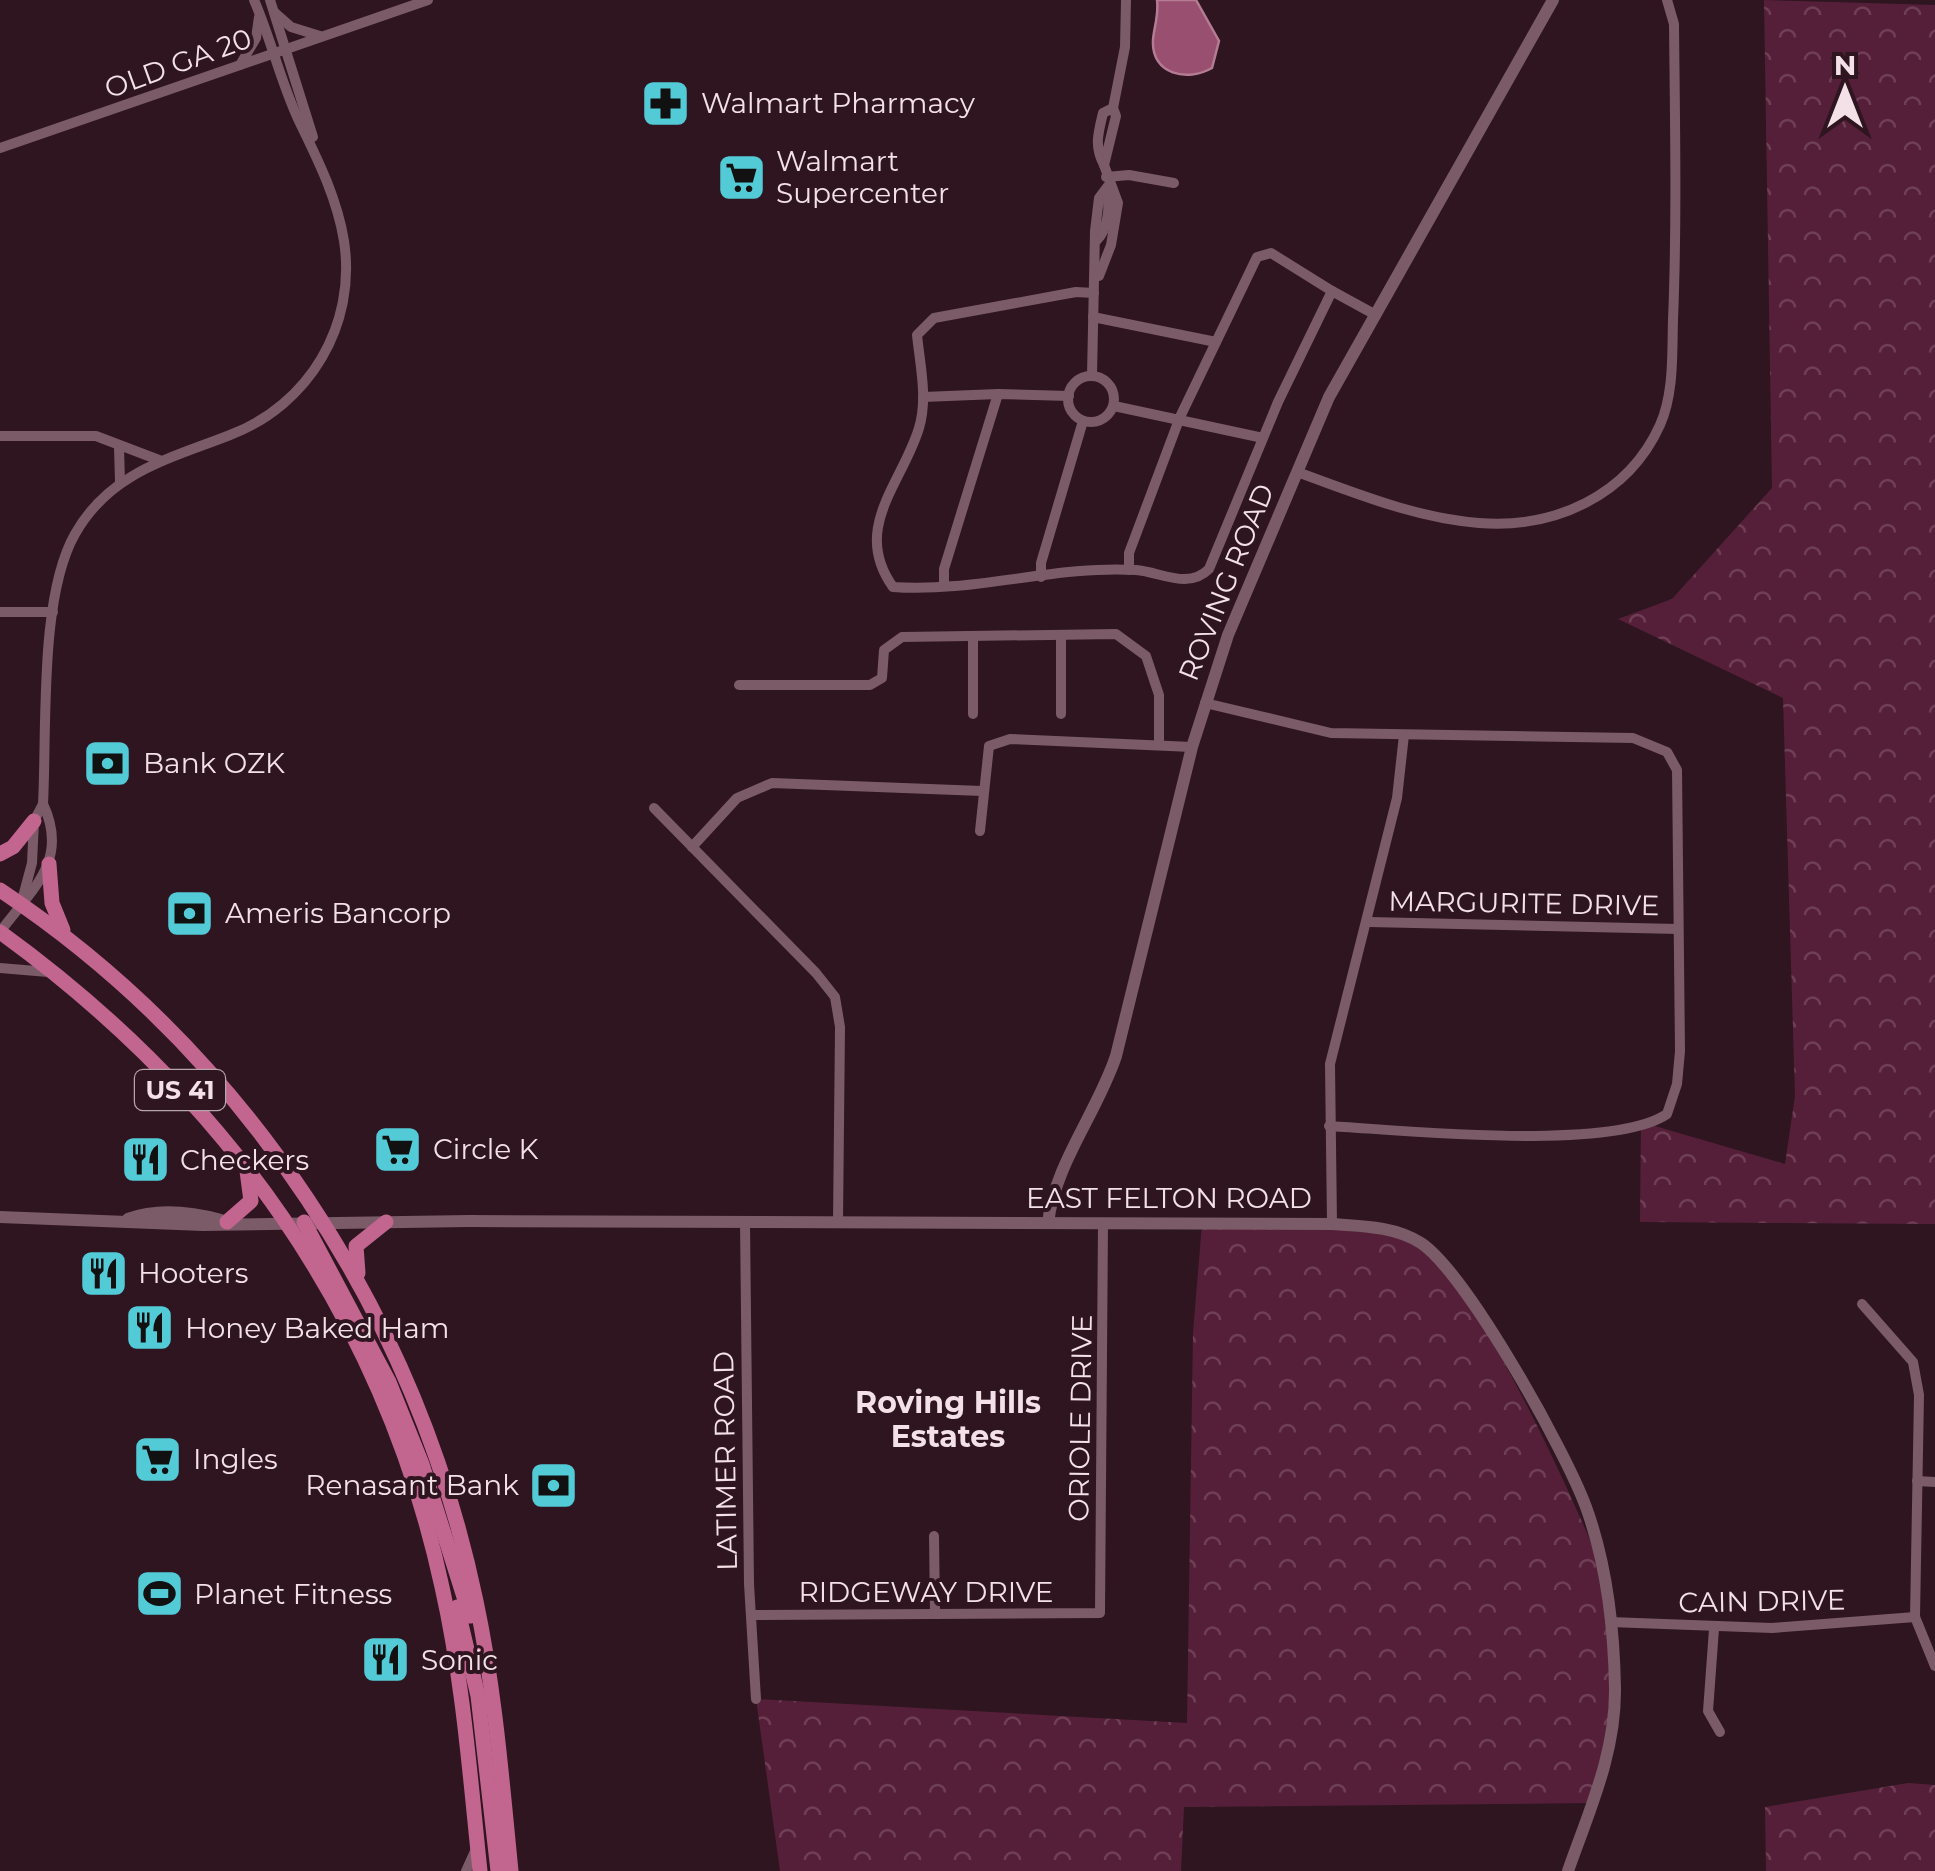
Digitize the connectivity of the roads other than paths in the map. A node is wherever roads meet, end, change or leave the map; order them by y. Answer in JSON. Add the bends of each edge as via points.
{"nodes":[{"id":1,"x":428,"y":0,"type":"edge"},
{"id":2,"x":1126,"y":0,"type":"edge"},
{"id":3,"x":1553,"y":0,"type":"edge"},
{"id":4,"x":1668,"y":0,"type":"edge"},
{"id":5,"x":256,"y":5,"type":"edge"},
{"id":6,"x":272,"y":6,"type":"edge"},
{"id":7,"x":323,"y":36,"type":"junction"},
{"id":8,"x":281,"y":51,"type":"junction"},
{"id":9,"x":239,"y":66,"type":"junction"},
{"id":10,"x":0,"y":148,"type":"edge"},
{"id":11,"x":1106,"y":180,"type":"junction"},
{"id":12,"x":1174,"y":183,"type":"dead end"},
{"id":13,"x":1094,"y":289,"type":"junction"},
{"id":14,"x":1332,"y":291,"type":"junction"},
{"id":15,"x":1374,"y":314,"type":"junction"},
{"id":16,"x":1093,"y":317,"type":"junction"},
{"id":17,"x":1216,"y":342,"type":"junction"},
{"id":18,"x":1092,"y":376,"type":"junction"},
{"id":19,"x":998,"y":394,"type":"junction"},
{"id":20,"x":1068,"y":396,"type":"junction"},
{"id":21,"x":924,"y":397,"type":"junction"},
{"id":22,"x":1114,"y":406,"type":"junction"},
{"id":23,"x":1180,"y":417,"type":"junction"},
{"id":24,"x":1083,"y":420,"type":"junction"},
{"id":25,"x":0,"y":436,"type":"edge"},
{"id":26,"x":1263,"y":438,"type":"junction"},
{"id":27,"x":119,"y":447,"type":"junction"},
{"id":28,"x":160,"y":460,"type":"junction"},
{"id":29,"x":1296,"y":472,"type":"junction"},
{"id":30,"x":120,"y":482,"type":"junction"},
{"id":31,"x":1129,"y":570,"type":"junction"},
{"id":32,"x":1041,"y":577,"type":"junction"},
{"id":33,"x":944,"y":585,"type":"junction"},
{"id":34,"x":0,"y":612,"type":"edge"},
{"id":35,"x":53,"y":612,"type":"junction"},
{"id":36,"x":1062,"y":635,"type":"junction"},
{"id":37,"x":974,"y":636,"type":"junction"},
{"id":38,"x":739,"y":684,"type":"dead end"},
{"id":39,"x":1205,"y":703,"type":"junction"},
{"id":40,"x":974,"y":714,"type":"dead end"},
{"id":41,"x":1061,"y":714,"type":"dead end"},
{"id":42,"x":1404,"y":735,"type":"junction"},
{"id":43,"x":1158,"y":742,"type":"junction"},
{"id":44,"x":1192,"y":747,"type":"junction"},
{"id":45,"x":982,"y":791,"type":"junction"},
{"id":46,"x":43,"y":804,"type":"junction"},
{"id":47,"x":654,"y":808,"type":"dead end"},
{"id":48,"x":34,"y":821,"type":"junction"},
{"id":49,"x":980,"y":831,"type":"dead end"},
{"id":50,"x":692,"y":847,"type":"junction"},
{"id":51,"x":0,"y":854,"type":"edge"},
{"id":52,"x":49,"y":864,"type":"junction"},
{"id":53,"x":0,"y":890,"type":"edge"},
{"id":54,"x":21,"y":904,"type":"junction"},
{"id":55,"x":1369,"y":922,"type":"junction"},
{"id":56,"x":1678,"y":929,"type":"junction"},
{"id":57,"x":0,"y":932,"type":"edge"},
{"id":58,"x":67,"y":938,"type":"junction"},
{"id":59,"x":0,"y":968,"type":"edge"},
{"id":60,"x":54,"y":974,"type":"junction"},
{"id":61,"x":1329,"y":1126,"type":"junction"},
{"id":62,"x":244,"y":1162,"type":"junction"},
{"id":63,"x":0,"y":1217,"type":"edge"},
{"id":64,"x":838,"y":1221,"type":"junction"},
{"id":65,"x":227,"y":1222,"type":"junction"},
{"id":66,"x":296,"y":1222,"type":"junction"},
{"id":67,"x":322,"y":1222,"type":"junction"},
{"id":68,"x":386,"y":1222,"type":"junction"},
{"id":69,"x":746,"y":1222,"type":"junction"},
{"id":70,"x":1048,"y":1223,"type":"junction"},
{"id":71,"x":1104,"y":1223,"type":"junction"},
{"id":72,"x":1332,"y":1224,"type":"junction"},
{"id":73,"x":361,"y":1287,"type":"junction"},
{"id":74,"x":1862,"y":1304,"type":"dead end"},
{"id":75,"x":1918,"y":1482,"type":"junction"},
{"id":76,"x":1935,"y":1482,"type":"edge"},
{"id":77,"x":934,"y":1536,"type":"dead end"},
{"id":78,"x":438,"y":1568,"type":"junction"},
{"id":79,"x":934,"y":1612,"type":"junction"},
{"id":80,"x":1100,"y":1613,"type":"joint"},
{"id":81,"x":752,"y":1615,"type":"junction"},
{"id":82,"x":1915,"y":1617,"type":"junction"},
{"id":83,"x":1610,"y":1622,"type":"junction"},
{"id":84,"x":1714,"y":1629,"type":"junction"},
{"id":85,"x":481,"y":1630,"type":"junction"},
{"id":86,"x":1935,"y":1666,"type":"edge"},
{"id":87,"x":756,"y":1699,"type":"dead end"},
{"id":88,"x":1720,"y":1732,"type":"dead end"},
{"id":89,"x":478,"y":1843,"type":"junction"},
{"id":90,"x":466,"y":1871,"type":"edge"},
{"id":91,"x":480,"y":1871,"type":"edge"},
{"id":92,"x":498,"y":1871,"type":"edge"},
{"id":93,"x":511,"y":1871,"type":"edge"},
{"id":94,"x":1568,"y":1871,"type":"edge"}],
"edges":[{"from":1,"to":7,"type":"street","name":"OLD GA 20"},
{"from":2,"to":11,"type":"street","via":[[1112,108],[1103,113],[1097,136]]},
{"from":3,"to":15,"type":"street","name":"ROVING ROAD"},
{"from":4,"to":29,"type":"street","via":[[1674,24],[1672,366],[1660,426],[1633,468],[1593,501],[1503,523],[1428,516]]},
{"from":5,"to":8,"type":"street"},
{"from":5,"to":9,"type":"street","via":[[256,38]]},
{"from":6,"to":7,"type":"street","via":[[300,31]]},
{"from":6,"to":8,"type":"street"},
{"from":7,"to":8,"type":"street","name":"OLD GA 20"},
{"from":8,"to":9,"type":"street","name":"OLD GA 20"},
{"from":8,"to":28,"type":"street","via":[[298,119],[341,226],[342,306],[324,354],[300,389],[262,420]]},
{"from":9,"to":10,"type":"street","name":"OLD GA 20"},
{"from":11,"to":12,"type":"street","via":[[1129,175]]},
{"from":11,"to":13,"type":"street","via":[[1109,199],[1097,240]]},
{"from":11,"to":13,"type":"street","via":[[1117,193],[1116,224]]},
{"from":13,"to":16,"type":"street"},
{"from":13,"to":21,"type":"street","via":[[934,318],[918,335]]},
{"from":14,"to":15,"type":"street"},
{"from":14,"to":17,"type":"street","via":[[1271,253],[1257,257]]},
{"from":14,"to":26,"type":"street"},
{"from":15,"to":29,"type":"street","name":"ROVING ROAD"},
{"from":16,"to":17,"type":"street"},
{"from":16,"to":18,"type":"street"},
{"from":17,"to":23,"type":"street"},
{"from":18,"to":20,"type":"street","via":[[1075,383]]},
{"from":18,"to":22,"type":"street","via":[[1109,384]]},
{"from":19,"to":20,"type":"street"},
{"from":19,"to":21,"type":"street"},
{"from":19,"to":33,"type":"street"},
{"from":20,"to":24,"type":"street"},
{"from":21,"to":33,"type":"street","via":[[919,427],[882,504],[878,555],[894,587]]},
{"from":22,"to":23,"type":"street"},
{"from":22,"to":24,"type":"street","via":[[1098,421]]},
{"from":23,"to":26,"type":"street"},
{"from":23,"to":31,"type":"street","via":[[1129,553]]},
{"from":24,"to":32,"type":"street"},
{"from":25,"to":27,"type":"street","via":[[96,436]]},
{"from":26,"to":31,"type":"street","via":[[1200,578]]},
{"from":27,"to":28,"type":"street"},
{"from":27,"to":30,"type":"street"},
{"from":28,"to":30,"type":"street"},
{"from":29,"to":39,"type":"street","name":"ROVING ROAD"},
{"from":30,"to":35,"type":"street","via":[[75,534]]},
{"from":31,"to":32,"type":"street"},
{"from":32,"to":33,"type":"street"},
{"from":34,"to":35,"type":"street"},
{"from":35,"to":46,"type":"street"},
{"from":36,"to":37,"type":"street"},
{"from":36,"to":41,"type":"street"},
{"from":36,"to":43,"type":"street","via":[[1116,634],[1146,656],[1159,695]]},
{"from":37,"to":38,"type":"street","via":[[902,637],[884,650],[882,678],[870,686]]},
{"from":37,"to":40,"type":"street"},
{"from":39,"to":42,"type":"street","via":[[1331,733]]},
{"from":39,"to":44,"type":"street","name":"ROVING ROAD"},
{"from":42,"to":55,"type":"street"},
{"from":42,"to":56,"type":"street","via":[[1646,740],[1674,762]]},
{"from":43,"to":44,"type":"street"},
{"from":43,"to":45,"type":"street","via":[[1010,740],[989,746]]},
{"from":44,"to":70,"type":"street","name":"ROVING ROAD","via":[[1116,1056],[1059,1176]]},
{"from":45,"to":49,"type":"street"},
{"from":45,"to":50,"type":"street","via":[[772,783],[737,798]]},
{"from":46,"to":48,"type":"street"},
{"from":46,"to":52,"type":"street","via":[[51,822]]},
{"from":47,"to":50,"type":"street"},
{"from":48,"to":51,"type":"main road"},
{"from":48,"to":54,"type":"street"},
{"from":50,"to":64,"type":"street","via":[[835,997]]},
{"from":52,"to":54,"type":"street"},
{"from":52,"to":58,"type":"main road","via":[[52,904]]},
{"from":53,"to":54,"type":"main road","number":"US 41"},
{"from":54,"to":57,"type":"street"},
{"from":54,"to":58,"type":"main road","number":"US 41"},
{"from":55,"to":56,"type":"street","name":"MARGURITE DRIVE"},
{"from":55,"to":61,"type":"street","via":[[1330,1064]]},
{"from":56,"to":61,"type":"street","via":[[1677,1084],[1672,1107],[1655,1122],[1628,1130],[1496,1136]]},
{"from":57,"to":60,"type":"main road","number":"US 41"},
{"from":58,"to":67,"type":"main road","number":"US 41","via":[[211,1072]]},
{"from":59,"to":60,"type":"street"},
{"from":60,"to":62,"type":"main road","number":"US 41","via":[[187,1096]]},
{"from":61,"to":72,"type":"street"},
{"from":62,"to":65,"type":"main road","via":[[251,1202]]},
{"from":62,"to":66,"type":"main road","number":"US 41"},
{"from":63,"to":65,"type":"street","name":"EAST FELTON ROAD","via":[[195,1214]]},
{"from":64,"to":69,"type":"street","name":"EAST FELTON ROAD"},
{"from":64,"to":70,"type":"street","name":"EAST FELTON ROAD"},
{"from":65,"to":66,"type":"street","name":"EAST FELTON ROAD"},
{"from":66,"to":67,"type":"street","name":"EAST FELTON ROAD"},
{"from":66,"to":78,"type":"main road","number":"US 41","via":[[378,1392]]},
{"from":66,"to":85,"type":"main road","via":[[389,1382],[473,1626]]},
{"from":67,"to":68,"type":"street","name":"EAST FELTON ROAD"},
{"from":67,"to":73,"type":"main road","number":"US 41"},
{"from":68,"to":69,"type":"street","name":"EAST FELTON ROAD"},
{"from":68,"to":73,"type":"main road","via":[[356,1246]]},
{"from":69,"to":81,"type":"street","name":"LATIMER ROAD"},
{"from":70,"to":71,"type":"street","name":"EAST FELTON ROAD"},
{"from":71,"to":72,"type":"street","name":"EAST FELTON ROAD"},
{"from":71,"to":80,"type":"street","name":"ORIOLE DRIVE"},
{"from":72,"to":83,"type":"street","name":"EAST FELTON ROAD","via":[[1398,1233],[1420,1242],[1445,1266],[1535,1406],[1586,1506]]},
{"from":73,"to":85,"type":"main road","number":"US 41","via":[[431,1444]]},
{"from":74,"to":75,"type":"street","via":[[1913,1362]]},
{"from":75,"to":76,"type":"street"},
{"from":75,"to":82,"type":"street"},
{"from":77,"to":79,"type":"street"},
{"from":78,"to":89,"type":"main road","number":"US 41"},
{"from":78,"to":92,"type":"main road","via":[[454,1595],[478,1696]]},
{"from":79,"to":80,"type":"street","name":"RIDGEWAY DRIVE"},
{"from":79,"to":81,"type":"street","name":"RIDGEWAY DRIVE"},
{"from":81,"to":87,"type":"street","name":"LATIMER ROAD"},
{"from":82,"to":84,"type":"street","name":"CAIN DRIVE"},
{"from":82,"to":86,"type":"street"},
{"from":83,"to":84,"type":"street","name":"CAIN DRIVE"},
{"from":83,"to":94,"type":"street","name":"EAST FELTON ROAD","via":[[1615,1690],[1609,1758]]},
{"from":84,"to":88,"type":"street","via":[[1708,1710]]},
{"from":85,"to":93,"type":"main road","number":"US 41"},
{"from":89,"to":90,"type":"street"},
{"from":89,"to":91,"type":"main road","number":"US 41"}]}
